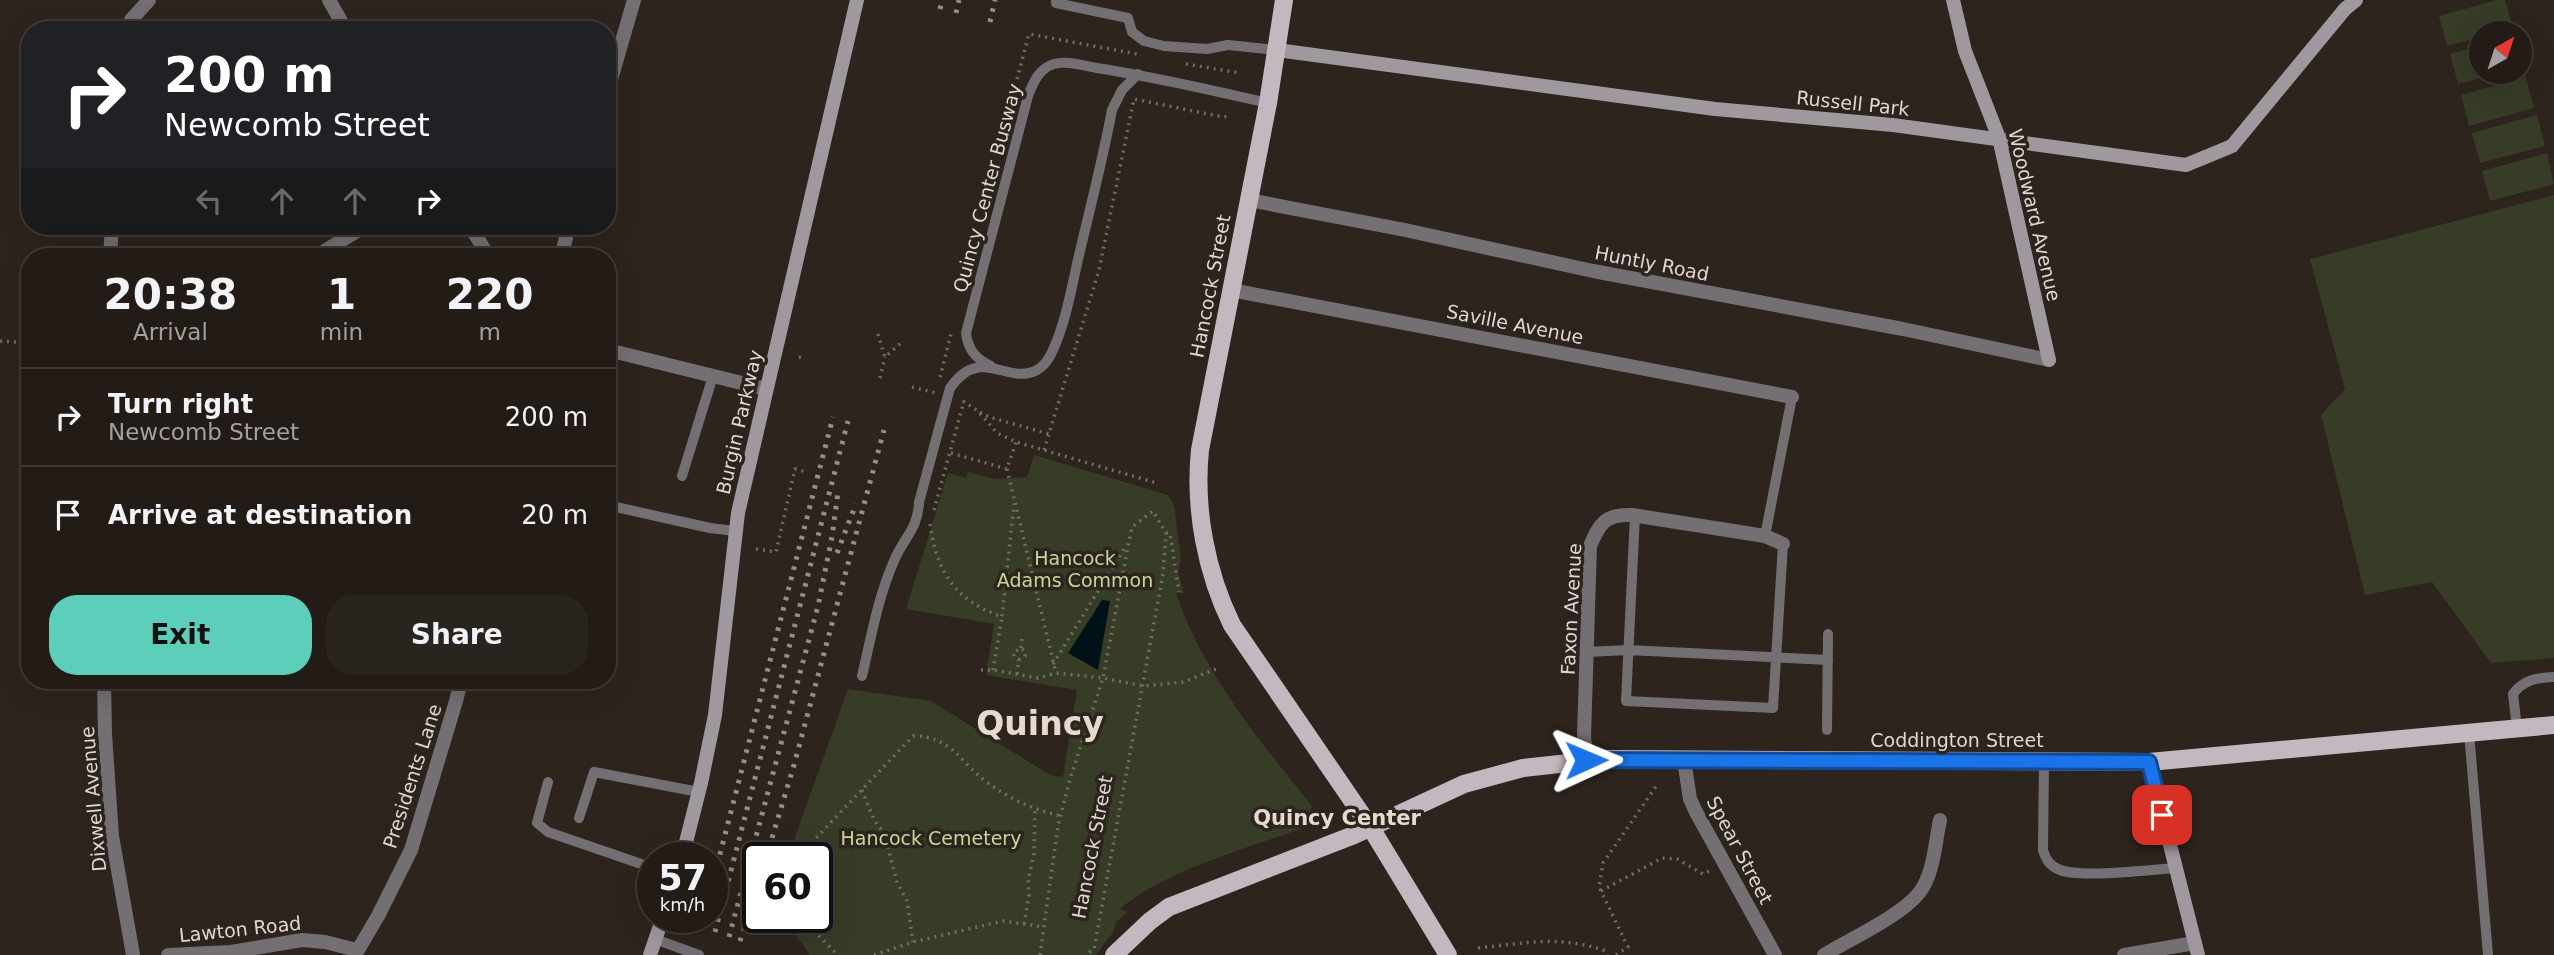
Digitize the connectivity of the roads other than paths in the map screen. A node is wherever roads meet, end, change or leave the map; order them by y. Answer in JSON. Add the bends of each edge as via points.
{"nodes":[{"id":1,"x":149,"y":0,"type":"edge"},
{"id":2,"x":329,"y":0,"type":"edge"},
{"id":3,"x":634,"y":0,"type":"edge"},
{"id":4,"x":857,"y":0,"type":"edge"},
{"id":5,"x":1056,"y":0,"type":"edge"},
{"id":6,"x":1284,"y":0,"type":"edge"},
{"id":7,"x":1953,"y":0,"type":"edge"},
{"id":8,"x":2356,"y":0,"type":"edge"},
{"id":9,"x":131,"y":21,"type":"edge"},
{"id":10,"x":341,"y":21,"type":"edge"},
{"id":11,"x":1277,"y":50,"type":"junction"},
{"id":12,"x":616,"y":62,"type":"edge"},
{"id":13,"x":1138,"y":74,"type":"junction"},
{"id":14,"x":1268,"y":103,"type":"junction"},
{"id":15,"x":1999,"y":138,"type":"junction"},
{"id":16,"x":1249,"y":200,"type":"junction"},
{"id":17,"x":350,"y":235,"type":"edge"},
{"id":18,"x":330,"y":248,"type":"edge"},
{"id":19,"x":1231,"y":290,"type":"junction"},
{"id":20,"x":616,"y":352,"type":"edge"},
{"id":21,"x":2049,"y":360,"type":"joint"},
{"id":22,"x":997,"y":368,"type":"junction"},
{"id":23,"x":713,"y":376,"type":"junction"},
{"id":24,"x":766,"y":389,"type":"junction"},
{"id":25,"x":1792,"y":397,"type":"joint"},
{"id":26,"x":682,"y":476,"type":"dead end"},
{"id":27,"x":616,"y":507,"type":"edge"},
{"id":28,"x":1634,"y":516,"type":"junction"},
{"id":29,"x":736,"y":531,"type":"junction"},
{"id":30,"x":1765,"y":536,"type":"junction"},
{"id":31,"x":1783,"y":544,"type":"joint"},
{"id":32,"x":1828,"y":634,"type":"dead end"},
{"id":33,"x":1628,"y":650,"type":"junction"},
{"id":34,"x":1587,"y":652,"type":"junction"},
{"id":35,"x":1776,"y":657,"type":"junction"},
{"id":36,"x":1828,"y":660,"type":"junction"},
{"id":37,"x":862,"y":676,"type":"dead end"},
{"id":38,"x":2554,"y":677,"type":"edge"},
{"id":39,"x":104,"y":689,"type":"edge"},
{"id":40,"x":459,"y":689,"type":"edge"},
{"id":41,"x":2554,"y":725,"type":"edge"},
{"id":42,"x":2517,"y":728,"type":"junction"},
{"id":43,"x":1827,"y":730,"type":"dead end"},
{"id":44,"x":2469,"y":733,"type":"junction"},
{"id":45,"x":1586,"y":760,"type":"junction"},
{"id":46,"x":1684,"y":760,"type":"junction"},
{"id":47,"x":2044,"y":761,"type":"junction"},
{"id":48,"x":2149,"y":762,"type":"junction"},
{"id":49,"x":548,"y":782,"type":"dead end"},
{"id":50,"x":699,"y":792,"type":"junction"},
{"id":51,"x":579,"y":818,"type":"dead end"},
{"id":52,"x":1940,"y":820,"type":"dead end"},
{"id":53,"x":1371,"y":828,"type":"junction"},
{"id":54,"x":686,"y":842,"type":"edge"},
{"id":55,"x":637,"y":863,"type":"edge"},
{"id":56,"x":2176,"y":868,"type":"junction"},
{"id":57,"x":657,"y":933,"type":"edge"},
{"id":58,"x":655,"y":939,"type":"junction"},
{"id":59,"x":2196,"y":949,"type":"edge"},
{"id":60,"x":356,"y":953,"type":"edge"},
{"id":61,"x":1444,"y":954,"type":"edge"},
{"id":62,"x":133,"y":955,"type":"edge"},
{"id":63,"x":168,"y":955,"type":"edge"},
{"id":64,"x":650,"y":955,"type":"edge"},
{"id":65,"x":699,"y":955,"type":"edge"},
{"id":66,"x":1114,"y":955,"type":"edge"},
{"id":67,"x":1775,"y":955,"type":"edge"},
{"id":68,"x":1824,"y":955,"type":"edge"},
{"id":69,"x":2124,"y":955,"type":"edge"},
{"id":70,"x":2488,"y":955,"type":"edge"}],
"edges":[{"from":1,"to":9,"type":"street"},
{"from":2,"to":10,"type":"street"},
{"from":3,"to":12,"type":"street"},
{"from":4,"to":24,"type":"street","name":"Burgin Parkway"},
{"from":5,"to":11,"type":"lane","via":[[1128,18],[1132,32],[1164,46]]},
{"from":6,"to":11,"type":"main road","name":"Hancock Street"},
{"from":7,"to":15,"type":"street","name":"Woodward Avenue","via":[[1965,51]]},
{"from":8,"to":15,"type":"street","name":"Russell Park","via":[[2232,146],[2186,165]]},
{"from":11,"to":14,"type":"main road","name":"Hancock Street"},
{"from":11,"to":15,"type":"street","name":"Russell Park","via":[[1715,109]]},
{"from":13,"to":14,"type":"lane","name":"Quincy Center Busway"},
{"from":13,"to":22,"type":"lane","via":[[1122,90],[1112,110],[1054,349],[1037,370],[1025,373]]},
{"from":13,"to":22,"type":"lane","name":"Quincy Center Busway","via":[[1068,63],[1054,64],[1034,80],[966,333],[973,354]]},
{"from":14,"to":16,"type":"main road","name":"Hancock Street"},
{"from":15,"to":21,"type":"street","name":"Woodward Avenue"},
{"from":16,"to":19,"type":"main road","name":"Hancock Street"},
{"from":16,"to":21,"type":"street","name":"Huntly Road"},
{"from":17,"to":18,"type":"street"},
{"from":19,"to":25,"type":"street","name":"Saville Avenue"},
{"from":19,"to":53,"type":"main road","name":"Hancock Street","via":[[1198,473],[1211,573],[1238,636]]},
{"from":20,"to":23,"type":"street"},
{"from":22,"to":37,"type":"lane","via":[[968,370],[950,388],[918,519],[894,559]]},
{"from":23,"to":24,"type":"street"},
{"from":23,"to":26,"type":"lane"},
{"from":24,"to":29,"type":"street","name":"Burgin Parkway"},
{"from":25,"to":30,"type":"lane"},
{"from":27,"to":29,"type":"lane"},
{"from":28,"to":30,"type":"street","name":"Faxon Avenue"},
{"from":28,"to":33,"type":"lane"},
{"from":28,"to":34,"type":"street","name":"Faxon Avenue","via":[[1617,514],[1604,520],[1590,546]]},
{"from":29,"to":50,"type":"street","name":"Burgin Parkway","via":[[718,693]]},
{"from":30,"to":31,"type":"street","name":"Faxon Avenue"},
{"from":31,"to":35,"type":"lane"},
{"from":32,"to":36,"type":"lane"},
{"from":33,"to":34,"type":"lane"},
{"from":33,"to":35,"type":"lane"},
{"from":33,"to":35,"type":"lane","via":[[1626,701],[1639,702],[1773,708]]},
{"from":34,"to":45,"type":"street","name":"Faxon Avenue"},
{"from":35,"to":36,"type":"lane"},
{"from":36,"to":43,"type":"lane"},
{"from":38,"to":42,"type":"lane","via":[[2532,679],[2513,694]]},
{"from":39,"to":62,"type":"street","name":"Dixwell Avenue","via":[[111,836]]},
{"from":40,"to":60,"type":"street","name":"Presidents Lane","via":[[411,850]]},
{"from":41,"to":42,"type":"main road","name":"Coddington Street"},
{"from":42,"to":44,"type":"main road","name":"Coddington Street"},
{"from":44,"to":48,"type":"main road","name":"Coddington Street"},
{"from":44,"to":70,"type":"lane"},
{"from":45,"to":46,"type":"main road","name":"Coddington Street"},
{"from":45,"to":53,"type":"main road","name":"Coddington Street","via":[[1503,772],[1464,784]]},
{"from":46,"to":47,"type":"main road","name":"Coddington Street"},
{"from":46,"to":67,"type":"street","name":"Spear Street","via":[[1696,812]]},
{"from":47,"to":48,"type":"main road","name":"Coddington Street"},
{"from":47,"to":56,"type":"lane","via":[[2043,850],[2052,866],[2074,873]]},
{"from":48,"to":56,"type":"street"},
{"from":49,"to":55,"type":"lane","via":[[537,823],[548,832]]},
{"from":50,"to":51,"type":"lane","via":[[594,772]]},
{"from":50,"to":54,"type":"street","name":"Burgin Parkway"},
{"from":52,"to":68,"type":"street","via":[[1920,892],[1905,907]]},
{"from":53,"to":61,"type":"main road","name":"Hancock Street"},
{"from":53,"to":66,"type":"main road","name":"Coddington Street","via":[[1169,907]]},
{"from":56,"to":59,"type":"street"},
{"from":57,"to":58,"type":"street"},
{"from":58,"to":64,"type":"street"},
{"from":58,"to":65,"type":"lane","bridge":true},
{"from":59,"to":69,"type":"street"},
{"from":60,"to":63,"type":"street","name":"Lawton Road","via":[[302,940],[231,952]]}]}
